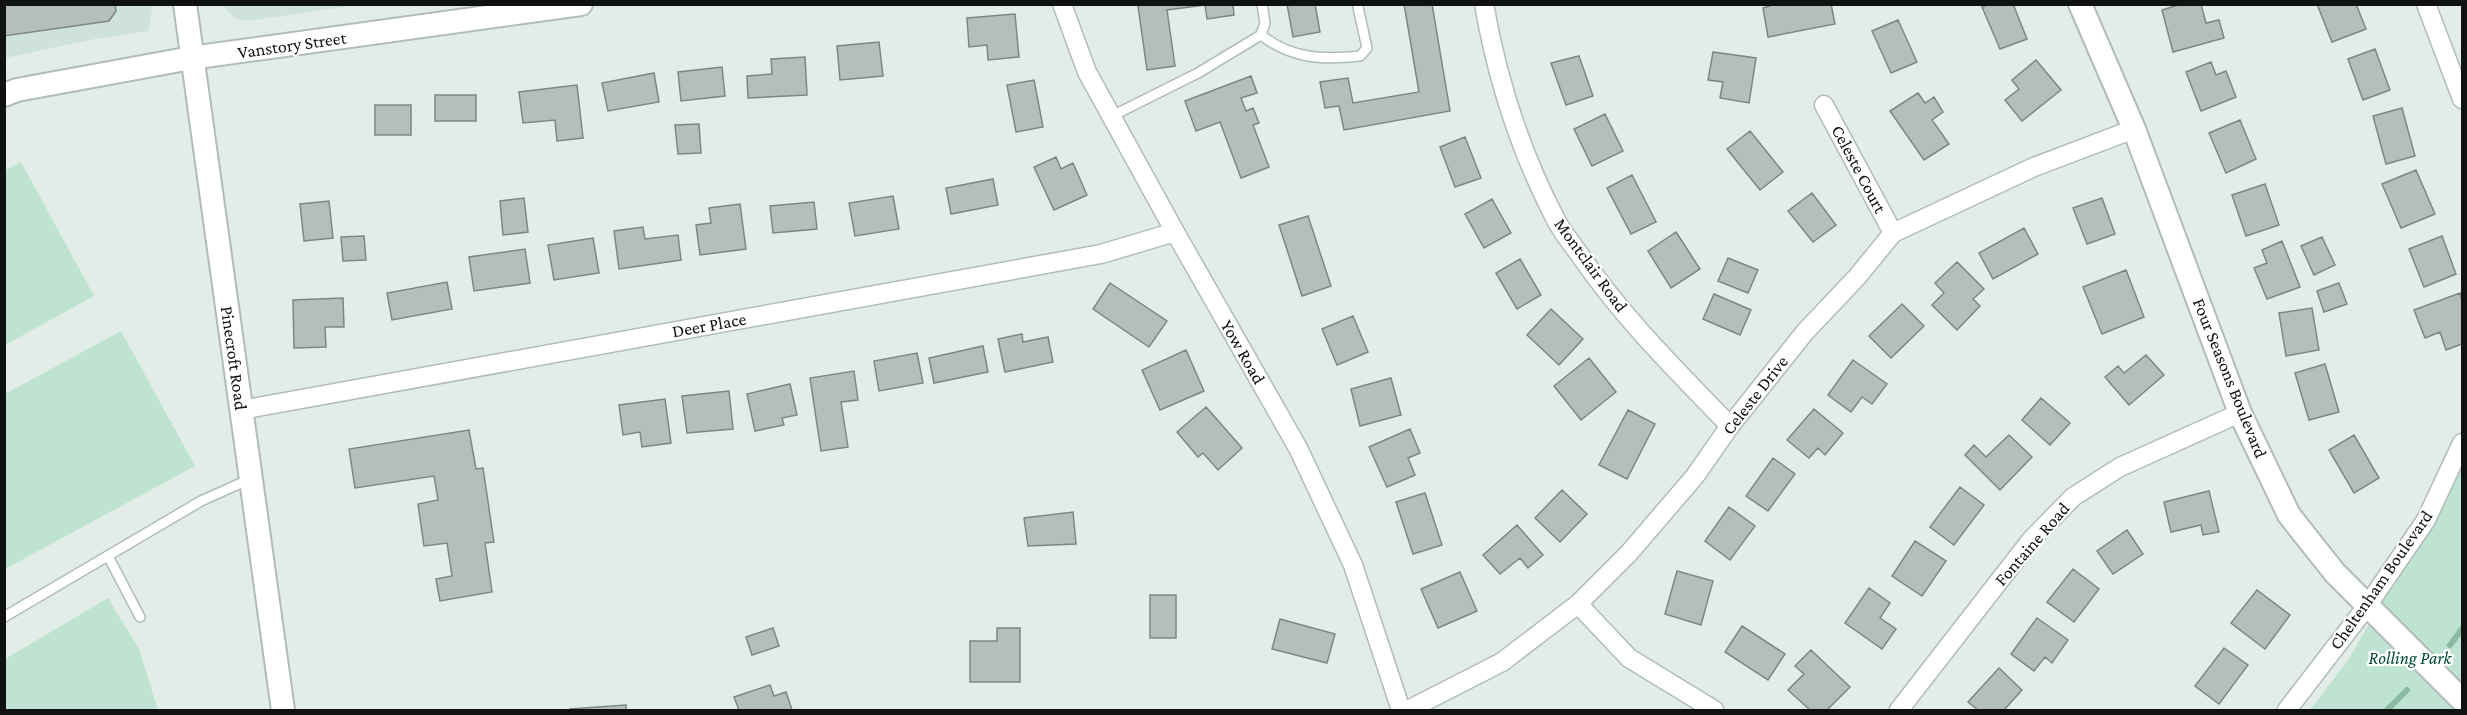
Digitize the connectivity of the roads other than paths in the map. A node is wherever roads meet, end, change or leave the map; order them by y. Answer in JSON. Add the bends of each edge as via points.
{"nodes":[{"id":1,"x":185,"y":4,"type":"edge"},
{"id":2,"x":581,"y":4,"type":"edge"},
{"id":3,"x":1062,"y":4,"type":"edge"},
{"id":4,"x":1262,"y":4,"type":"edge"},
{"id":5,"x":1484,"y":4,"type":"edge"},
{"id":6,"x":2080,"y":4,"type":"edge"},
{"id":7,"x":2426,"y":4,"type":"edge"},
{"id":8,"x":1358,"y":7,"type":"dead end"},
{"id":9,"x":1261,"y":35,"type":"junction"},
{"id":10,"x":191,"y":58,"type":"junction"},
{"id":11,"x":4,"y":95,"type":"edge"},
{"id":12,"x":2463,"y":99,"type":"edge"},
{"id":13,"x":1824,"y":105,"type":"dead end"},
{"id":14,"x":1112,"y":116,"type":"junction"},
{"id":15,"x":2134,"y":129,"type":"junction"},
{"id":16,"x":1175,"y":232,"type":"junction"},
{"id":17,"x":1893,"y":233,"type":"junction"},
{"id":18,"x":241,"y":410,"type":"junction"},
{"id":19,"x":2240,"y":413,"type":"junction"},
{"id":20,"x":1730,"y":426,"type":"junction"},
{"id":21,"x":2463,"y":443,"type":"edge"},
{"id":22,"x":250,"y":479,"type":"junction"},
{"id":23,"x":108,"y":556,"type":"junction"},
{"id":24,"x":1578,"y":604,"type":"junction"},
{"id":25,"x":2367,"y":606,"type":"junction"},
{"id":26,"x":4,"y":617,"type":"edge"},
{"id":27,"x":140,"y":617,"type":"dead end"},
{"id":28,"x":2463,"y":700,"type":"edge"},
{"id":29,"x":283,"y":711,"type":"edge"},
{"id":30,"x":1401,"y":711,"type":"edge"},
{"id":31,"x":1408,"y":711,"type":"edge"},
{"id":32,"x":1714,"y":711,"type":"edge"},
{"id":33,"x":1899,"y":711,"type":"edge"},
{"id":34,"x":2287,"y":711,"type":"edge"}],
"edges":[{"from":1,"to":10,"type":"street","name":"Pinecroft Road"},
{"from":2,"to":10,"type":"street","name":"Vanstory Street"},
{"from":3,"to":14,"type":"street","name":"Yow Road","via":[[1087,72]]},
{"from":4,"to":9,"type":"lane","via":[[1265,23]]},
{"from":5,"to":20,"type":"street","name":"Montclair Road","via":[[1520,143],[1557,222],[1599,283],[1652,346]]},
{"from":6,"to":15,"type":"street","name":"Four Seasons Boulevard"},
{"from":7,"to":12,"type":"street"},
{"from":8,"to":9,"type":"lane","via":[[1367,48],[1360,56],[1332,59],[1292,53]]},
{"from":9,"to":14,"type":"lane","via":[[1198,73]]},
{"from":10,"to":11,"type":"street","name":"Vanstory Street"},
{"from":10,"to":18,"type":"street","name":"Pinecroft Road"},
{"from":13,"to":17,"type":"street","name":"Celeste Court"},
{"from":14,"to":16,"type":"street","name":"Yow Road"},
{"from":15,"to":17,"type":"street","name":"Celeste Drive","via":[[2034,167]]},
{"from":15,"to":19,"type":"street","name":"Four Seasons Boulevard"},
{"from":16,"to":18,"type":"street","name":"Deer Place","via":[[1101,254]]},
{"from":16,"to":30,"type":"street","name":"Yow Road","via":[[1298,448],[1353,566]]},
{"from":17,"to":20,"type":"street","name":"Celeste Drive","via":[[1805,332]]},
{"from":18,"to":22,"type":"street","name":"Pinecroft Road"},
{"from":19,"to":25,"type":"street","name":"Four Seasons Boulevard","via":[[2289,514]]},
{"from":19,"to":33,"type":"street","name":"Fontaine Road","via":[[2120,467],[2073,497],[2031,540]]},
{"from":20,"to":24,"type":"street","name":"Celeste Drive","via":[[1695,476],[1629,553]]},
{"from":21,"to":25,"type":"street","name":"Cheltenham Boulevard","via":[[2427,520]]},
{"from":22,"to":23,"type":"lane","via":[[201,501]]},
{"from":22,"to":29,"type":"street","name":"Pinecroft Road"},
{"from":23,"to":26,"type":"lane"},
{"from":23,"to":27,"type":"lane"},
{"from":24,"to":31,"type":"street","name":"Celeste Drive","via":[[1502,662]]},
{"from":24,"to":32,"type":"street","via":[[1629,658]]},
{"from":25,"to":28,"type":"street","name":"Four Seasons Boulevard"},
{"from":25,"to":34,"type":"street","name":"Cheltenham Boulevard"}]}
